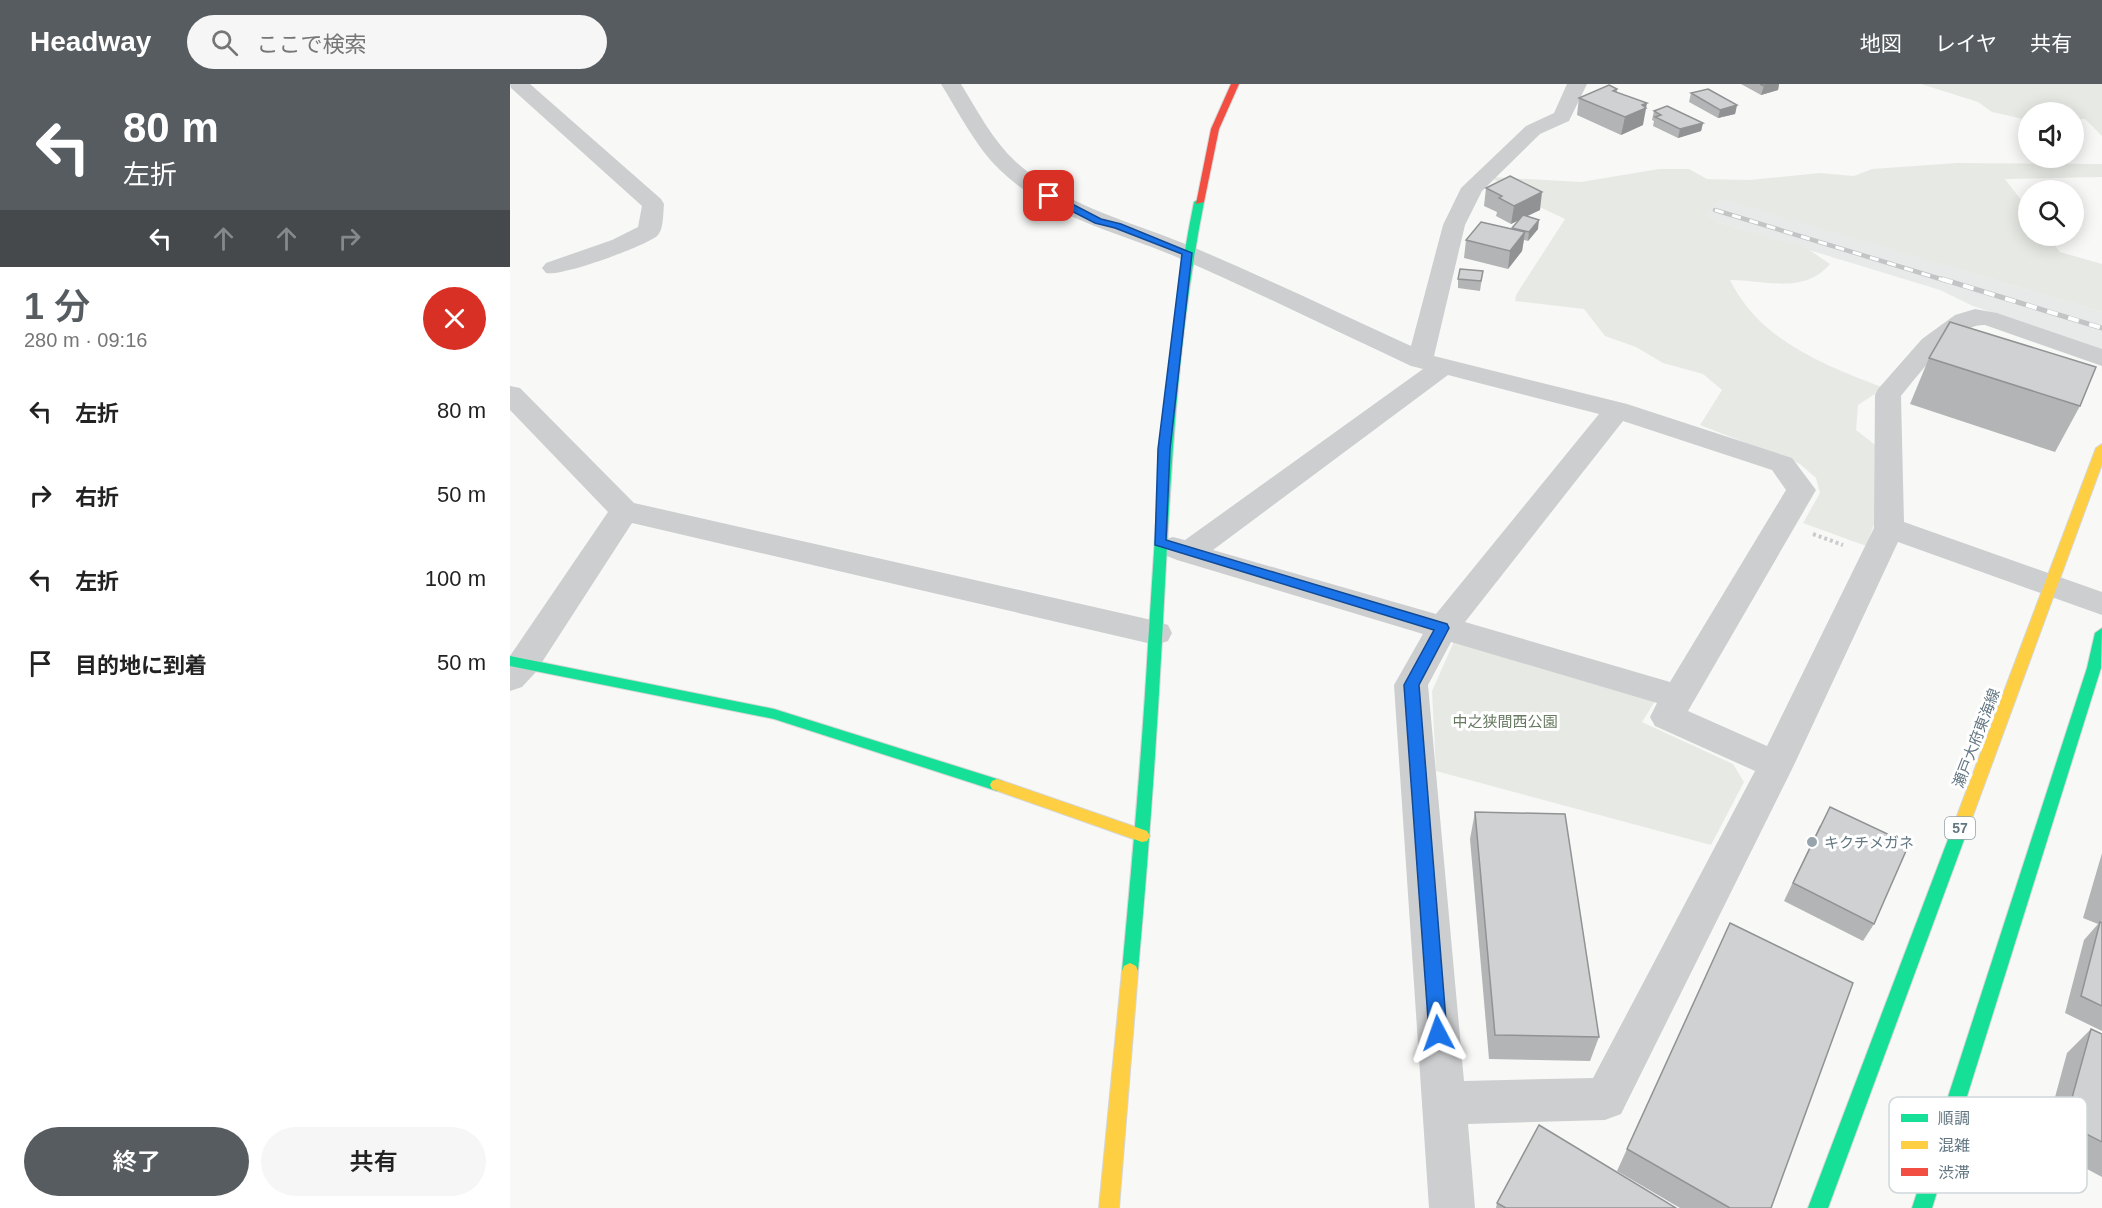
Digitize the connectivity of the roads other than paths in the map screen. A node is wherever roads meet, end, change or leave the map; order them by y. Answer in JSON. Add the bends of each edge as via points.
{"nodes":[{"id":1,"x":518,"y":84,"type":"edge"},
{"id":2,"x":951,"y":84,"type":"edge"},
{"id":3,"x":1235,"y":84,"type":"edge"},
{"id":4,"x":1577,"y":84,"type":"edge"},
{"id":5,"x":1187,"y":253,"type":"junction"},
{"id":6,"x":554,"y":268,"type":"dead end"},
{"id":7,"x":2102,"y":358,"type":"edge"},
{"id":8,"x":1431,"y":364,"type":"junction"},
{"id":9,"x":510,"y":394,"type":"edge"},
{"id":10,"x":1617,"y":411,"type":"junction"},
{"id":11,"x":2102,"y":448,"type":"edge"},
{"id":12,"x":624,"y":511,"type":"junction"},
{"id":13,"x":1883,"y":543,"type":"junction"},
{"id":14,"x":1174,"y":548,"type":"junction"},
{"id":15,"x":2052,"y":586,"type":"junction"},
{"id":16,"x":2102,"y":604,"type":"edge"},
{"id":17,"x":1443,"y":628,"type":"junction"},
{"id":18,"x":1156,"y":633,"type":"junction"},
{"id":19,"x":2102,"y":633,"type":"edge"},
{"id":20,"x":514,"y":668,"type":"edge"},
{"id":21,"x":1679,"y":697,"type":"junction"},
{"id":22,"x":1776,"y":765,"type":"junction"},
{"id":23,"x":1142,"y":836,"type":"junction"},
{"id":24,"x":1957,"y":1097,"type":"edge"},
{"id":25,"x":1443,"y":1103,"type":"junction"},
{"id":26,"x":1927,"y":1193,"type":"edge"},
{"id":27,"x":1109,"y":1208,"type":"edge"},
{"id":28,"x":1452,"y":1208,"type":"edge"},
{"id":29,"x":1818,"y":1208,"type":"edge"},
{"id":30,"x":1922,"y":1208,"type":"edge"}],
"edges":[{"from":1,"to":6,"type":"street","via":[[652,204],[649,231]]},
{"from":2,"to":5,"type":"street","via":[[986,139],[1016,172],[1049,196],[1098,221]]},
{"from":3,"to":5,"type":"street","via":[[1215,129]]},
{"from":4,"to":8,"type":"street","via":[[1562,117],[1533,130],[1472,188],[1454,225]]},
{"from":5,"to":8,"type":"street"},
{"from":5,"to":14,"type":"street","via":[[1164,449]]},
{"from":7,"to":13,"type":"street","via":[[1988,318],[1964,320],[1931,344],[1888,395]]},
{"from":8,"to":10,"type":"street"},
{"from":8,"to":14,"type":"street"},
{"from":9,"to":12,"type":"street"},
{"from":10,"to":17,"type":"street"},
{"from":10,"to":21,"type":"street","via":[[1782,464],[1801,490]]},
{"from":11,"to":15,"type":"street","name":"瀬戸大府東海線","number":"57"},
{"from":12,"to":18,"type":"street"},
{"from":12,"to":20,"type":"street"},
{"from":13,"to":15,"type":"street"},
{"from":13,"to":22,"type":"street"},
{"from":14,"to":17,"type":"street"},
{"from":14,"to":18,"type":"street"},
{"from":15,"to":16,"type":"street"},
{"from":15,"to":29,"type":"street","name":"瀬戸大府東海線","number":"57"},
{"from":17,"to":21,"type":"street"},
{"from":17,"to":25,"type":"street","via":[[1412,685]]},
{"from":18,"to":23,"type":"street"},
{"from":19,"to":24,"type":"street"},
{"from":20,"to":23,"type":"street","via":[[774,714],[978,778]]},
{"from":21,"to":22,"type":"street","via":[[1667,717]]},
{"from":22,"to":25,"type":"street","via":[[1605,1099]]},
{"from":23,"to":27,"type":"street"},
{"from":25,"to":28,"type":"street"},
{"from":26,"to":30,"type":"street"}]}
